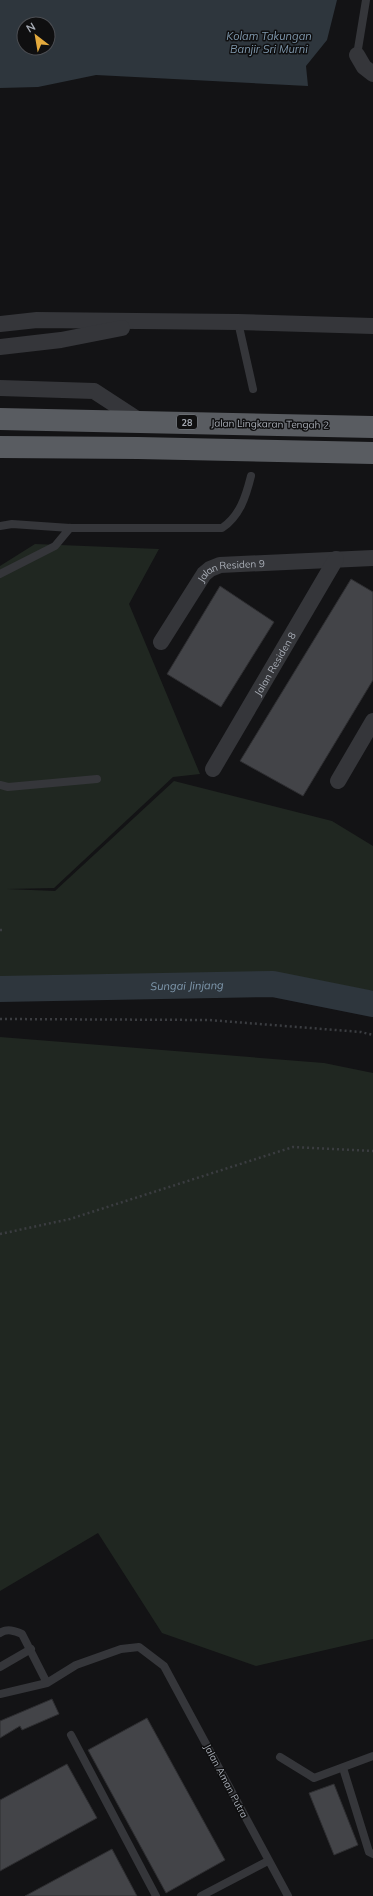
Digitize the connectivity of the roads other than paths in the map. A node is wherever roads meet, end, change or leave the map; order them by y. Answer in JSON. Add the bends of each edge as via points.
{"nodes":[{"id":1,"x":366,"y":0,"type":"edge"},
{"id":2,"x":358,"y":55,"type":"joint"},
{"id":3,"x":373,"y":74,"type":"edge"},
{"id":4,"x":155,"y":322,"type":"junction"},
{"id":5,"x":238,"y":322,"type":"junction"},
{"id":6,"x":0,"y":324,"type":"edge"},
{"id":7,"x":373,"y":326,"type":"edge"},
{"id":8,"x":0,"y":347,"type":"edge"},
{"id":9,"x":0,"y":388,"type":"edge"},
{"id":10,"x":252,"y":389,"type":"dead end"},
{"id":11,"x":0,"y":419,"type":"edge"},
{"id":12,"x":140,"y":421,"type":"junction"},
{"id":13,"x":373,"y":427,"type":"edge"},
{"id":14,"x":0,"y":447,"type":"edge"},
{"id":15,"x":373,"y":453,"type":"edge"},
{"id":16,"x":251,"y":476,"type":"dead end"},
{"id":17,"x":0,"y":526,"type":"edge"},
{"id":18,"x":70,"y":528,"type":"junction"},
{"id":19,"x":373,"y":558,"type":"edge"},
{"id":20,"x":336,"y":559,"type":"junction"},
{"id":21,"x":0,"y":574,"type":"edge"},
{"id":22,"x":161,"y":642,"type":"dead end"},
{"id":23,"x":373,"y":721,"type":"edge"},
{"id":24,"x":213,"y":769,"type":"dead end"},
{"id":25,"x":97,"y":779,"type":"dead end"},
{"id":26,"x":338,"y":781,"type":"dead end"},
{"id":27,"x":0,"y":786,"type":"edge"},
{"id":28,"x":0,"y":1633,"type":"edge"},
{"id":29,"x":31,"y":1649,"type":"junction"},
{"id":30,"x":0,"y":1667,"type":"edge"},
{"id":31,"x":47,"y":1683,"type":"junction"},
{"id":32,"x":0,"y":1694,"type":"edge"},
{"id":33,"x":71,"y":1735,"type":"dead end"},
{"id":34,"x":373,"y":1756,"type":"edge"},
{"id":35,"x":280,"y":1757,"type":"dead end"},
{"id":36,"x":343,"y":1768,"type":"junction"},
{"id":37,"x":373,"y":1854,"type":"edge"},
{"id":38,"x":268,"y":1861,"type":"junction"},
{"id":39,"x":156,"y":1896,"type":"edge"},
{"id":40,"x":201,"y":1896,"type":"edge"},
{"id":41,"x":288,"y":1896,"type":"edge"}],
"edges":[{"from":1,"to":2,"type":"lane"},
{"from":2,"to":3,"type":"street","via":[[364,67]]},
{"from":4,"to":5,"type":"street"},
{"from":4,"to":6,"type":"street","via":[[37,320]]},
{"from":4,"to":8,"type":"street","via":[[61,340]]},
{"from":5,"to":7,"type":"street"},
{"from":5,"to":10,"type":"lane"},
{"from":9,"to":12,"type":"street","via":[[94,391]]},
{"from":11,"to":12,"type":"highway","name":"Jalan Lingkaran Tengah 2","number":"28"},
{"from":12,"to":13,"type":"highway","name":"Jalan Lingkaran Tengah 2","number":"28"},
{"from":14,"to":15,"type":"highway"},
{"from":16,"to":18,"type":"lane","via":[[243,503],[231,522],[222,528]]},
{"from":17,"to":18,"type":"lane","via":[[12,524]]},
{"from":18,"to":21,"type":"lane","via":[[55,546]]},
{"from":19,"to":20,"type":"street","name":"Jalan Residen 9"},
{"from":20,"to":22,"type":"street","name":"Jalan Residen 9","via":[[220,565],[210,569],[204,574]]},
{"from":20,"to":24,"type":"street","name":"Jalan Residen 8"},
{"from":23,"to":26,"type":"street"},
{"from":25,"to":27,"type":"lane"},
{"from":28,"to":29,"type":"lane","via":[[4,1630],[22,1634]]},
{"from":29,"to":30,"type":"lane"},
{"from":29,"to":31,"type":"lane"},
{"from":31,"to":32,"type":"lane"},
{"from":31,"to":38,"type":"lane","name":"Jalan Aman Putra","via":[[76,1665],[121,1649],[139,1647],[164,1666]]},
{"from":33,"to":39,"type":"lane"},
{"from":34,"to":36,"type":"lane"},
{"from":35,"to":36,"type":"lane","via":[[314,1778]]},
{"from":36,"to":37,"type":"lane","via":[[369,1852]]},
{"from":38,"to":40,"type":"lane"},
{"from":38,"to":41,"type":"lane","name":"Jalan Aman Putra"}]}
